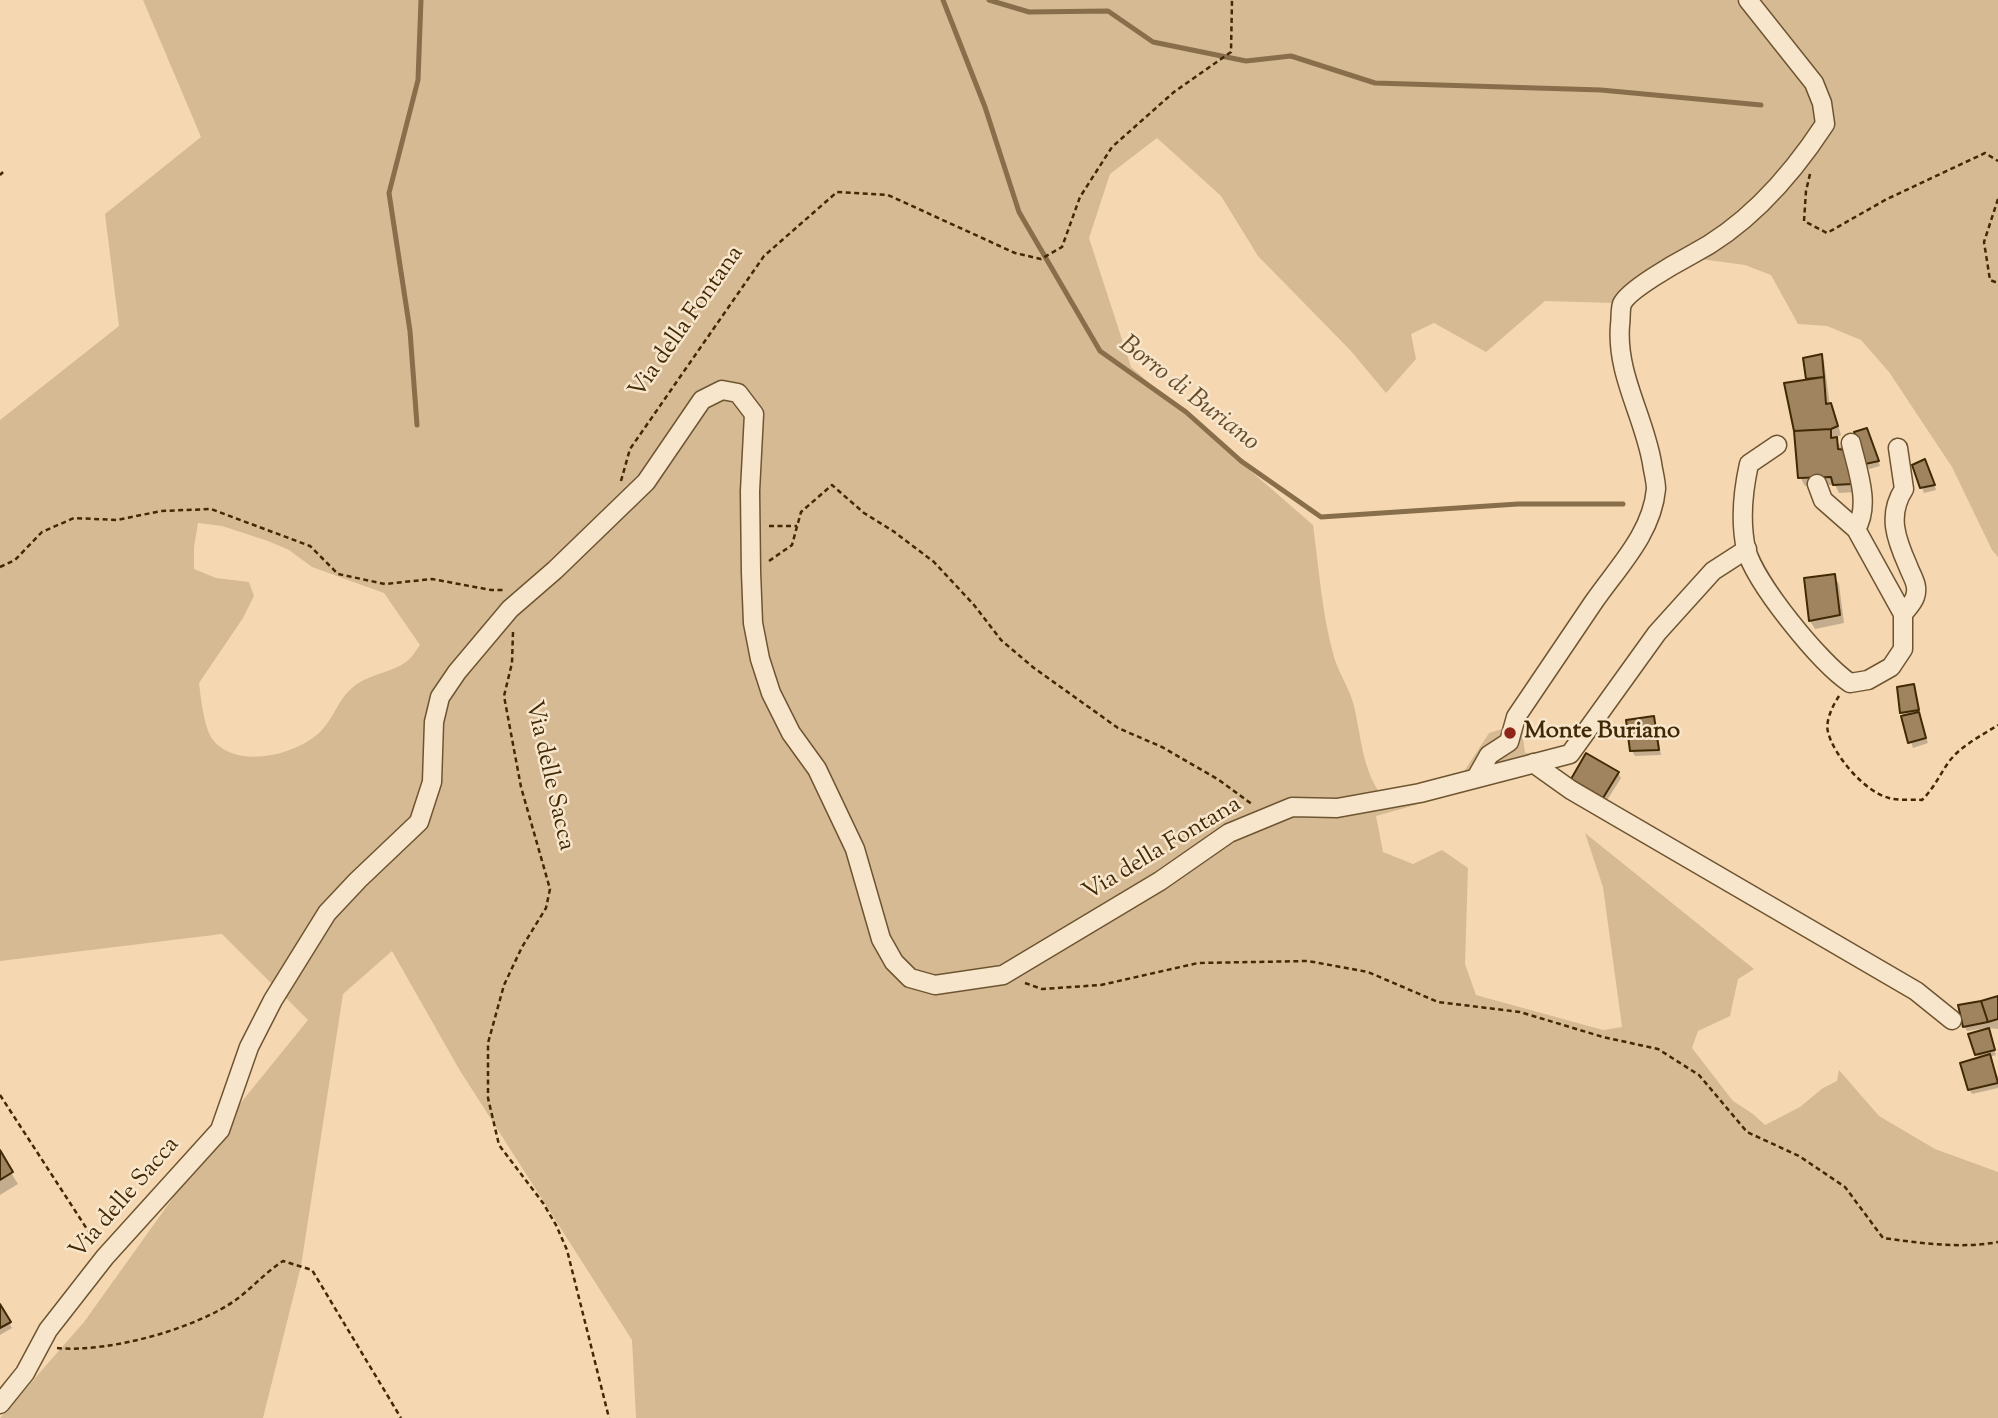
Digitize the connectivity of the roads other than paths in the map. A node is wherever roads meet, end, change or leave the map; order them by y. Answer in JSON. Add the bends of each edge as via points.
{"nodes":[{"id":1,"x":1748,"y":0,"type":"edge"},
{"id":2,"x":1851,"y":443,"type":"dead end"},
{"id":3,"x":1777,"y":445,"type":"dead end"},
{"id":4,"x":1898,"y":448,"type":"dead end"},
{"id":5,"x":1817,"y":484,"type":"dead end"},
{"id":6,"x":1856,"y":529,"type":"junction"},
{"id":7,"x":1746,"y":550,"type":"junction"},
{"id":8,"x":510,"y":609,"type":"joint"},
{"id":9,"x":1903,"y":614,"type":"junction"},
{"id":10,"x":1509,"y":742,"type":"junction"},
{"id":11,"x":1524,"y":765,"type":"junction"},
{"id":12,"x":1476,"y":778,"type":"junction"},
{"id":13,"x":1952,"y":1020,"type":"dead end"},
{"id":14,"x":0,"y":1404,"type":"edge"}],
"edges":[{"from":1,"to":10,"type":"street","via":[[1814,83],[1825,124],[1779,186],[1743,220],[1622,303],[1619,342],[1623,372],[1650,454],[1656,488],[1649,520],[1516,718]]},
{"from":2,"to":6,"type":"street","via":[[1863,503],[1863,517]]},
{"from":3,"to":7,"type":"street","via":[[1749,464],[1743,490]]},
{"from":4,"to":9,"type":"street","via":[[1904,489],[1893,516],[1916,585],[1915,599]]},
{"from":5,"to":6,"type":"street","via":[[1823,500]]},
{"from":6,"to":9,"type":"street"},
{"from":7,"to":9,"type":"street","via":[[1784,612],[1850,683],[1868,680],[1891,667],[1903,649]]},
{"from":7,"to":11,"type":"street","name":"Via della Fontana","via":[[1713,571],[1657,633],[1570,754]]},
{"from":8,"to":12,"type":"street","name":"Via della Fontana","via":[[646,482],[702,400],[722,390],[738,393],[754,414],[753,623],[771,693],[791,733],[817,769],[855,849],[881,939],[910,978],[935,985],[1003,975],[1160,881],[1229,833],[1267,816],[1292,807],[1337,808],[1420,793]]},
{"from":8,"to":14,"type":"street","name":"Via delle Sacca","via":[[440,696],[434,722],[432,782],[419,822],[327,913],[249,1047],[220,1130],[105,1257],[48,1330],[25,1373]]},
{"from":10,"to":11,"type":"street"},
{"from":10,"to":12,"type":"street","via":[[1489,755]]},
{"from":11,"to":12,"type":"street","name":"Via della Fontana"},
{"from":11,"to":13,"type":"street","via":[[1916,991]]}]}
